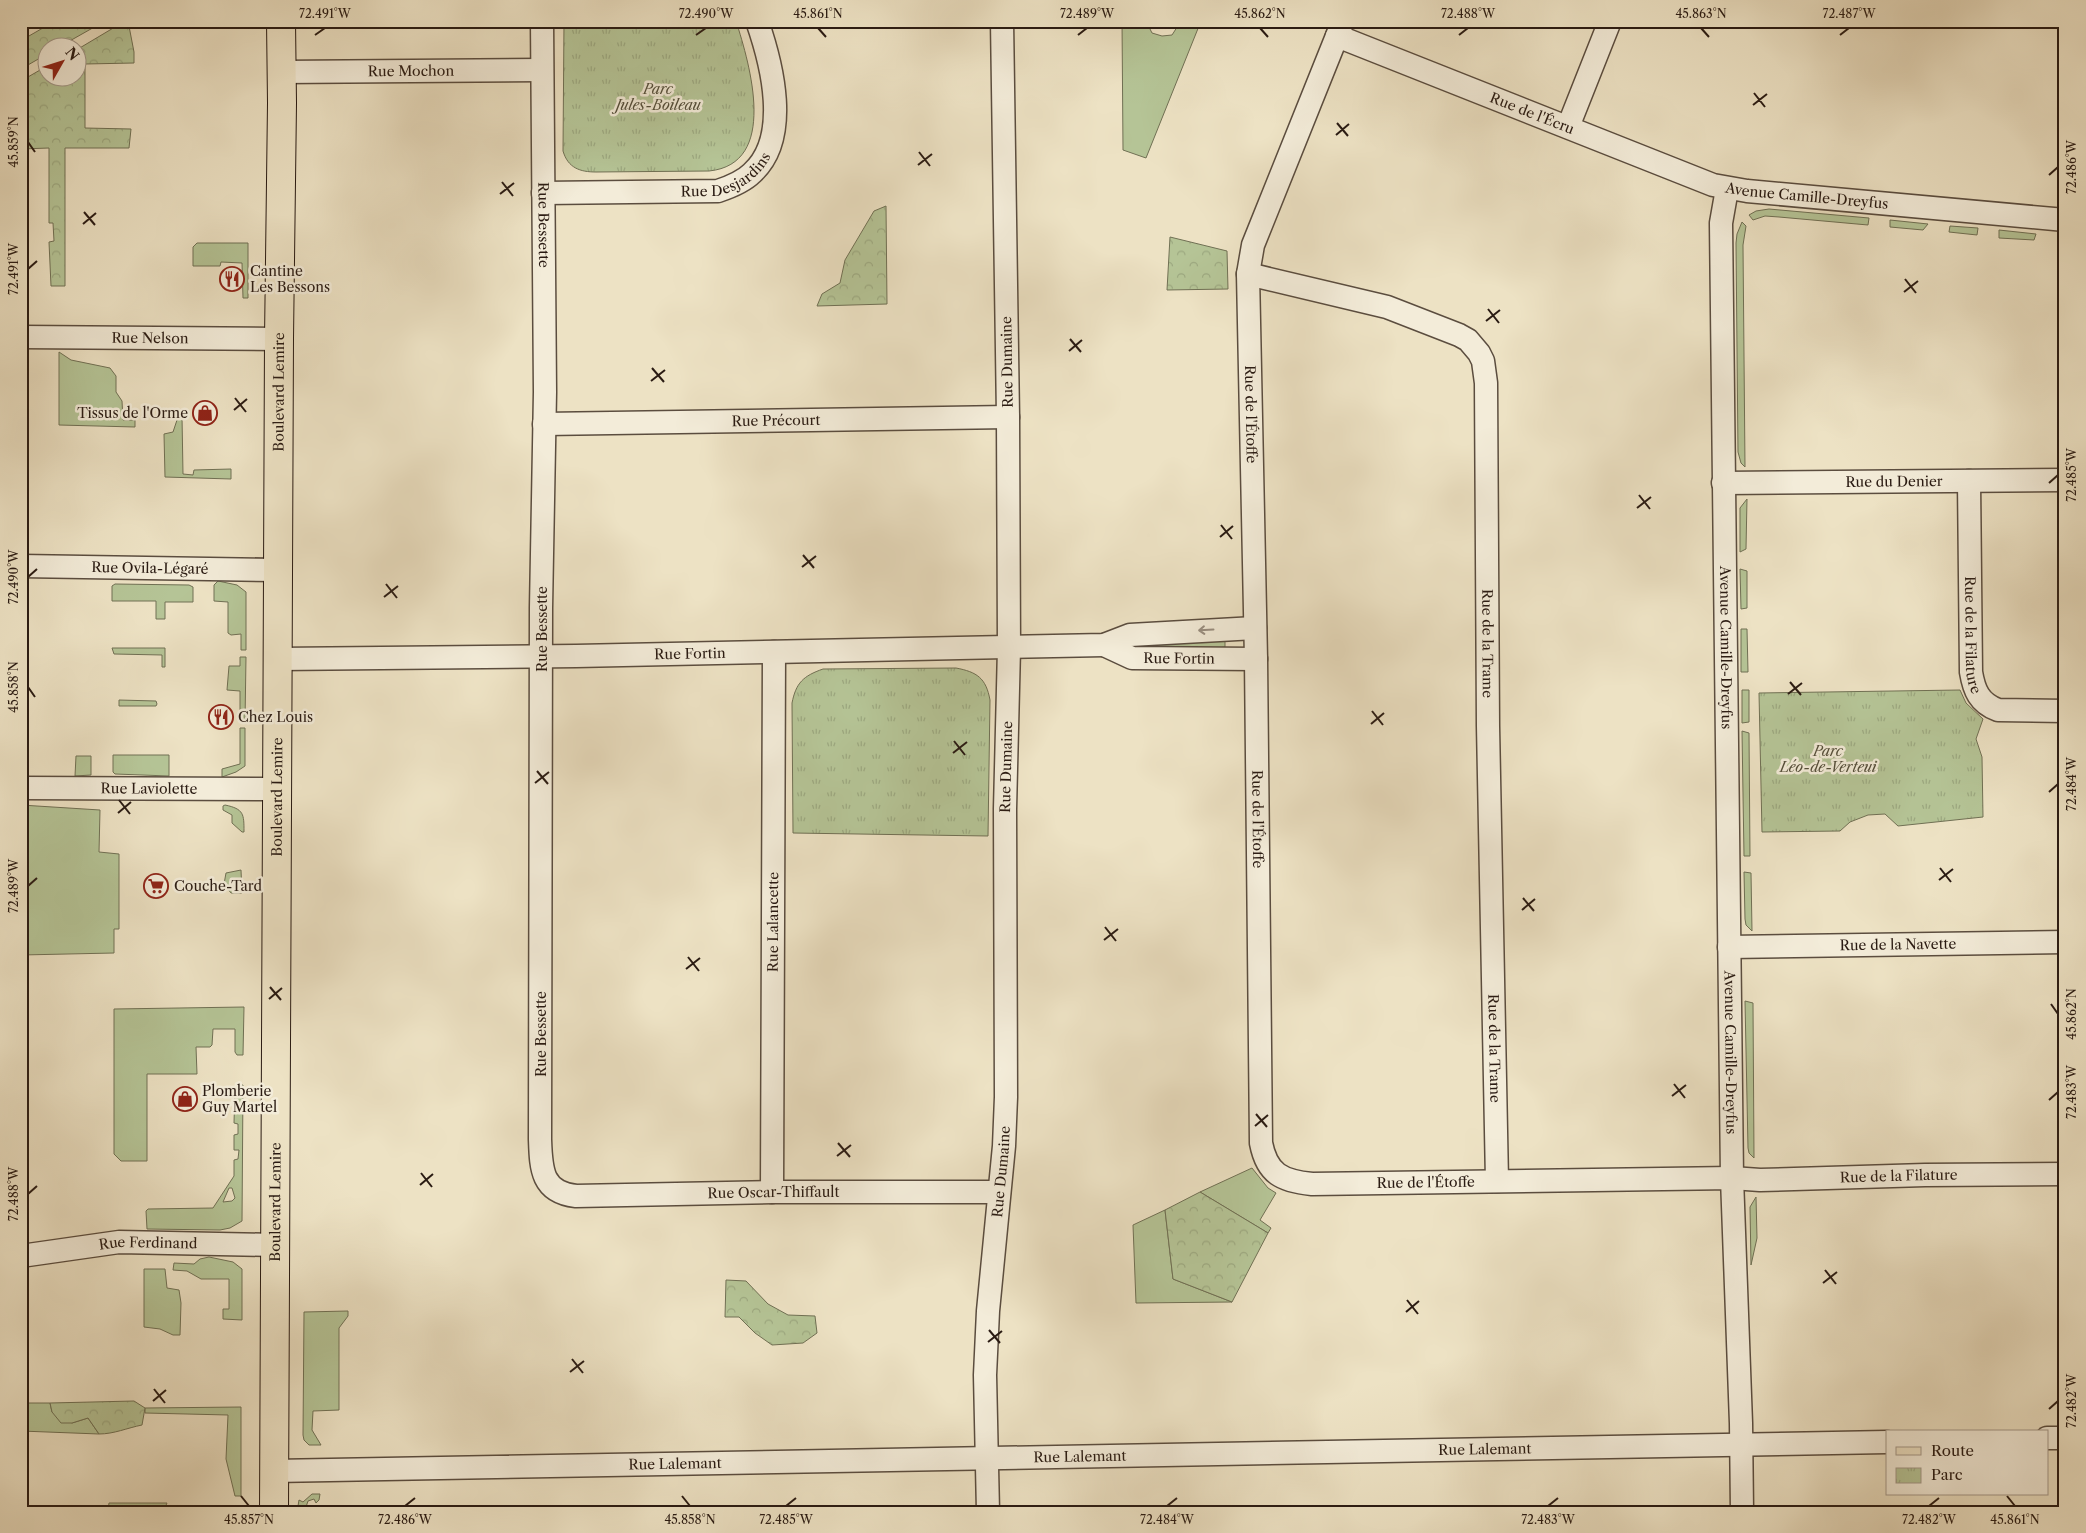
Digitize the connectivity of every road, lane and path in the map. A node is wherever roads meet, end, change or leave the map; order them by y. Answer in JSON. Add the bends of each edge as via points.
{"nodes":[{"id":1,"x":280,"y":21,"type":"edge"},
{"id":2,"x":542,"y":21,"type":"edge"},
{"id":3,"x":757,"y":21,"type":"edge"},
{"id":4,"x":1002,"y":21,"type":"edge"},
{"id":5,"x":1610,"y":21,"type":"edge"},
{"id":6,"x":1340,"y":28,"type":"edge"},
{"id":7,"x":541,"y":70,"type":"junction"},
{"id":8,"x":281,"y":72,"type":"junction"},
{"id":9,"x":1568,"y":128,"type":"junction"},
{"id":10,"x":1727,"y":188,"type":"junction"},
{"id":11,"x":543,"y":193,"type":"junction"},
{"id":12,"x":2065,"y":220,"type":"edge"},
{"id":13,"x":1248,"y":274,"type":"junction"},
{"id":14,"x":21,"y":337,"type":"edge"},
{"id":15,"x":279,"y":339,"type":"junction"},
{"id":16,"x":1008,"y":417,"type":"junction"},
{"id":17,"x":544,"y":424,"type":"junction"},
{"id":18,"x":2065,"y":480,"type":"edge"},
{"id":19,"x":1969,"y":482,"type":"junction"},
{"id":20,"x":1723,"y":483,"type":"junction"},
{"id":21,"x":21,"y":566,"type":"edge"},
{"id":22,"x":278,"y":570,"type":"junction"},
{"id":23,"x":1255,"y":628,"type":"junction"},
{"id":24,"x":1104,"y":645,"type":"junction"},
{"id":25,"x":1009,"y":648,"type":"junction"},
{"id":26,"x":774,"y":652,"type":"junction"},
{"id":27,"x":542,"y":655,"type":"junction"},
{"id":28,"x":278,"y":659,"type":"junction"},
{"id":29,"x":1256,"y":659,"type":"junction"},
{"id":30,"x":2065,"y":710,"type":"edge"},
{"id":31,"x":21,"y":788,"type":"edge"},
{"id":32,"x":277,"y":789,"type":"junction"},
{"id":33,"x":2065,"y":942,"type":"edge"},
{"id":34,"x":1730,"y":947,"type":"junction"},
{"id":35,"x":2065,"y":1174,"type":"edge"},
{"id":36,"x":1732,"y":1178,"type":"junction"},
{"id":37,"x":1497,"y":1181,"type":"junction"},
{"id":38,"x":551,"y":1186,"type":"joint"},
{"id":39,"x":772,"y":1192,"type":"junction"},
{"id":40,"x":999,"y":1192,"type":"junction"},
{"id":41,"x":274,"y":1245,"type":"junction"},
{"id":42,"x":21,"y":1256,"type":"edge"},
{"id":43,"x":2048,"y":1438,"type":"edge"},
{"id":44,"x":2065,"y":1438,"type":"edge"},
{"id":45,"x":1886,"y":1442,"type":"edge"},
{"id":46,"x":1741,"y":1446,"type":"junction"},
{"id":47,"x":987,"y":1459,"type":"junction"},
{"id":48,"x":274,"y":1471,"type":"junction"},
{"id":49,"x":274,"y":1512,"type":"edge"},
{"id":50,"x":988,"y":1512,"type":"edge"},
{"id":51,"x":1742,"y":1512,"type":"edge"}],
"edges":[{"from":1,"to":8,"type":"main road","name":"Boulevard Lemire"},
{"from":2,"to":7,"type":"street","name":"Rue Bessette"},
{"from":3,"to":11,"type":"street","name":"Rue Desjardins","via":[[772,80],[774,122],[769,149],[753,173],[718,191]]},
{"from":4,"to":16,"type":"street","name":"Rue Dumaine"},
{"from":5,"to":9,"type":"street"},
{"from":6,"to":9,"type":"street","name":"Rue de l'Écru"},
{"from":6,"to":13,"type":"street","name":"Rue de l'Étoffe","via":[[1253,245]]},
{"from":7,"to":8,"type":"street","name":"Rue Mochon"},
{"from":7,"to":11,"type":"street","name":"Rue Bessette"},
{"from":8,"to":15,"type":"main road","name":"Boulevard Lemire"},
{"from":9,"to":10,"type":"street","name":"Rue de l'Écru","via":[[1702,182]]},
{"from":10,"to":12,"type":"street","name":"Avenue Camille-Dreyfus"},
{"from":10,"to":20,"type":"street","name":"Avenue Camille-Dreyfus","via":[[1721,223]]},
{"from":11,"to":17,"type":"street","name":"Rue Bessette"},
{"from":13,"to":23,"type":"street","name":"Rue de l'Étoffe"},
{"from":13,"to":37,"type":"street","name":"Rue de la Trame","via":[[1398,311],[1460,335],[1474,346],[1483,362],[1486,383],[1488,726]]},
{"from":14,"to":15,"type":"street","name":"Rue Nelson"},
{"from":15,"to":22,"type":"main road","name":"Boulevard Lemire"},
{"from":16,"to":17,"type":"street","name":"Rue Précourt"},
{"from":16,"to":25,"type":"street","name":"Rue Dumaine"},
{"from":17,"to":27,"type":"street","name":"Rue Bessette"},
{"from":18,"to":19,"type":"street","name":"Rue du Denier"},
{"from":19,"to":20,"type":"street","name":"Rue du Denier"},
{"from":19,"to":30,"type":"street","name":"Rue de la Filature","via":[[1971,672],[1976,693],[1998,710]]},
{"from":20,"to":34,"type":"street","name":"Avenue Camille-Dreyfus"},
{"from":21,"to":22,"type":"street","name":"Rue Ovila-Légaré"},
{"from":22,"to":28,"type":"main road","name":"Boulevard Lemire"},
{"from":23,"to":24,"type":"street","name":"Rue Fortin","one_way":true,"via":[[1130,635]]},
{"from":23,"to":29,"type":"street","name":"Rue de l'Étoffe"},
{"from":24,"to":25,"type":"street","name":"Rue Fortin"},
{"from":24,"to":29,"type":"street","name":"Rue Fortin","via":[[1132,658]]},
{"from":25,"to":26,"type":"street","name":"Rue Fortin"},
{"from":25,"to":40,"type":"street","name":"Rue Dumaine","via":[[1005,809],[1006,1120]]},
{"from":26,"to":27,"type":"street","name":"Rue Fortin"},
{"from":26,"to":39,"type":"street","name":"Rue Lalancette"},
{"from":27,"to":28,"type":"street","name":"Rue Fortin"},
{"from":27,"to":38,"type":"street","name":"Rue Bessette","via":[[540,1139],[545,1178]]},
{"from":28,"to":32,"type":"main road","name":"Boulevard Lemire"},
{"from":29,"to":37,"type":"street","name":"Rue de l'Étoffe","via":[[1261,1143],[1266,1161],[1287,1180],[1312,1184]]},
{"from":31,"to":32,"type":"street","name":"Rue Laviolette"},
{"from":32,"to":41,"type":"main road","name":"Boulevard Lemire"},
{"from":33,"to":34,"type":"street","name":"Rue de la Navette"},
{"from":34,"to":36,"type":"street","name":"Avenue Camille-Dreyfus"},
{"from":35,"to":36,"type":"street","name":"Rue de la Filature"},
{"from":36,"to":37,"type":"street","name":"Rue de l'Étoffe"},
{"from":36,"to":46,"type":"street","name":"Avenue Camille-Dreyfus"},
{"from":38,"to":39,"type":"street","name":"Rue Oscar-Thiffault","via":[[576,1196]]},
{"from":39,"to":40,"type":"street","name":"Rue Oscar-Thiffault"},
{"from":40,"to":47,"type":"street","name":"Rue Dumaine","via":[[985,1375]]},
{"from":41,"to":42,"type":"street","name":"Rue Ferdinand","via":[[118,1242]]},
{"from":41,"to":48,"type":"main road","name":"Boulevard Lemire"},
{"from":43,"to":44,"type":"street"},
{"from":45,"to":46,"type":"street","name":"Rue Lalemant"},
{"from":46,"to":47,"type":"street","name":"Rue Lalemant"},
{"from":46,"to":51,"type":"street","name":"Avenue Camille-Dreyfus"},
{"from":47,"to":48,"type":"street","name":"Rue Lalemant"},
{"from":47,"to":50,"type":"street","name":"Rue Dumaine"},
{"from":48,"to":49,"type":"main road","name":"Boulevard Lemire"}]}
